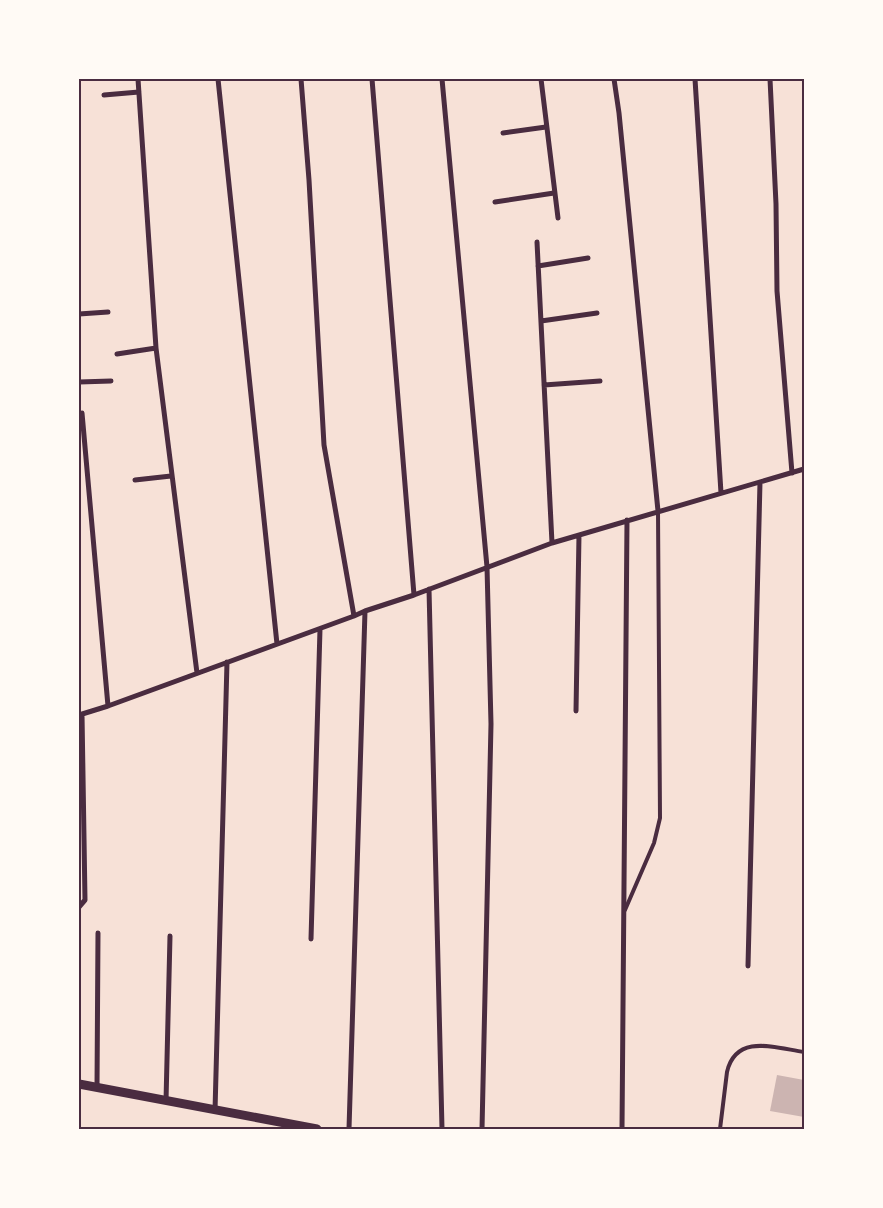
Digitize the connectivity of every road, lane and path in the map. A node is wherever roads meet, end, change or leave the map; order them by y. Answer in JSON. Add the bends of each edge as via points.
{"nodes":[{"id":1,"x":138,"y":79,"type":"edge"},
{"id":2,"x":218,"y":79,"type":"edge"},
{"id":3,"x":301,"y":79,"type":"edge"},
{"id":4,"x":372,"y":79,"type":"edge"},
{"id":5,"x":442,"y":79,"type":"edge"},
{"id":6,"x":541,"y":79,"type":"edge"},
{"id":7,"x":614,"y":79,"type":"edge"},
{"id":8,"x":695,"y":79,"type":"edge"},
{"id":9,"x":770,"y":79,"type":"edge"},
{"id":10,"x":139,"y":92,"type":"junction"},
{"id":11,"x":104,"y":95,"type":"dead end"},
{"id":12,"x":546,"y":127,"type":"junction"},
{"id":13,"x":503,"y":133,"type":"dead end"},
{"id":14,"x":554,"y":193,"type":"junction"},
{"id":15,"x":495,"y":202,"type":"dead end"},
{"id":16,"x":558,"y":218,"type":"dead end"},
{"id":17,"x":537,"y":242,"type":"dead end"},
{"id":18,"x":588,"y":258,"type":"dead end"},
{"id":19,"x":538,"y":266,"type":"junction"},
{"id":20,"x":108,"y":312,"type":"dead end"},
{"id":21,"x":597,"y":313,"type":"dead end"},
{"id":22,"x":79,"y":314,"type":"edge"},
{"id":23,"x":541,"y":321,"type":"junction"},
{"id":24,"x":156,"y":348,"type":"junction"},
{"id":25,"x":117,"y":354,"type":"dead end"},
{"id":26,"x":600,"y":381,"type":"dead end"},
{"id":27,"x":79,"y":382,"type":"edge"},
{"id":28,"x":111,"y":382,"type":"dead end"},
{"id":29,"x":544,"y":385,"type":"junction"},
{"id":30,"x":82,"y":413,"type":"dead end"},
{"id":31,"x":804,"y":469,"type":"edge"},
{"id":32,"x":792,"y":473,"type":"junction"},
{"id":33,"x":171,"y":476,"type":"junction"},
{"id":34,"x":135,"y":480,"type":"dead end"},
{"id":35,"x":760,"y":482,"type":"junction"},
{"id":36,"x":721,"y":493,"type":"junction"},
{"id":37,"x":658,"y":512,"type":"junction"},
{"id":38,"x":627,"y":520,"type":"junction"},
{"id":39,"x":579,"y":536,"type":"junction"},
{"id":40,"x":552,"y":544,"type":"junction"},
{"id":41,"x":487,"y":567,"type":"junction"},
{"id":42,"x":430,"y":589,"type":"junction"},
{"id":43,"x":414,"y":595,"type":"junction"},
{"id":44,"x":365,"y":611,"type":"junction"},
{"id":45,"x":354,"y":616,"type":"junction"},
{"id":46,"x":320,"y":628,"type":"junction"},
{"id":47,"x":277,"y":644,"type":"junction"},
{"id":48,"x":227,"y":662,"type":"junction"},
{"id":49,"x":197,"y":673,"type":"junction"},
{"id":50,"x":108,"y":706,"type":"junction"},
{"id":51,"x":576,"y":712,"type":"dead end"},
{"id":52,"x":80,"y":714,"type":"edge"},
{"id":53,"x":79,"y":908,"type":"edge"},
{"id":54,"x":625,"y":910,"type":"junction"},
{"id":55,"x":98,"y":933,"type":"dead end"},
{"id":56,"x":170,"y":936,"type":"dead end"},
{"id":57,"x":311,"y":939,"type":"dead end"},
{"id":58,"x":748,"y":966,"type":"dead end"},
{"id":59,"x":804,"y":1052,"type":"edge"},
{"id":60,"x":79,"y":1084,"type":"edge"},
{"id":61,"x":97,"y":1088,"type":"junction"},
{"id":62,"x":166,"y":1101,"type":"junction"},
{"id":63,"x":215,"y":1111,"type":"junction"},
{"id":64,"x":316,"y":1129,"type":"edge"},
{"id":65,"x":349,"y":1129,"type":"edge"},
{"id":66,"x":442,"y":1129,"type":"edge"},
{"id":67,"x":482,"y":1129,"type":"edge"},
{"id":68,"x":622,"y":1129,"type":"edge"},
{"id":69,"x":720,"y":1129,"type":"edge"}],
"edges":[{"from":1,"to":10,"type":"street"},
{"from":2,"to":47,"type":"street"},
{"from":3,"to":45,"type":"street","via":[[324,445]]},
{"from":4,"to":43,"type":"street"},
{"from":5,"to":41,"type":"street"},
{"from":6,"to":12,"type":"street"},
{"from":7,"to":37,"type":"street"},
{"from":8,"to":36,"type":"street"},
{"from":9,"to":32,"type":"street","via":[[777,291]]},
{"from":10,"to":11,"type":"street"},
{"from":10,"to":24,"type":"street"},
{"from":12,"to":13,"type":"street"},
{"from":12,"to":14,"type":"street"},
{"from":14,"to":15,"type":"street"},
{"from":14,"to":16,"type":"street"},
{"from":17,"to":19,"type":"street"},
{"from":18,"to":19,"type":"street"},
{"from":19,"to":23,"type":"street"},
{"from":20,"to":22,"type":"street"},
{"from":21,"to":23,"type":"street"},
{"from":23,"to":29,"type":"street"},
{"from":24,"to":25,"type":"street"},
{"from":24,"to":33,"type":"street"},
{"from":26,"to":29,"type":"street"},
{"from":27,"to":28,"type":"street"},
{"from":29,"to":40,"type":"street"},
{"from":30,"to":50,"type":"street"},
{"from":31,"to":32,"type":"street"},
{"from":32,"to":35,"type":"street"},
{"from":33,"to":34,"type":"street"},
{"from":33,"to":49,"type":"street"},
{"from":35,"to":36,"type":"street"},
{"from":35,"to":58,"type":"street"},
{"from":36,"to":37,"type":"street"},
{"from":37,"to":38,"type":"street"},
{"from":37,"to":54,"type":"lane","via":[[660,818],[654,843]]},
{"from":38,"to":39,"type":"street"},
{"from":38,"to":54,"type":"street"},
{"from":39,"to":40,"type":"street"},
{"from":39,"to":51,"type":"street"},
{"from":40,"to":41,"type":"street"},
{"from":41,"to":42,"type":"street"},
{"from":41,"to":67,"type":"street","via":[[491,724]]},
{"from":42,"to":43,"type":"street"},
{"from":42,"to":66,"type":"street"},
{"from":43,"to":44,"type":"street"},
{"from":44,"to":45,"type":"street"},
{"from":44,"to":65,"type":"street"},
{"from":45,"to":46,"type":"street"},
{"from":46,"to":47,"type":"street"},
{"from":46,"to":57,"type":"street"},
{"from":47,"to":48,"type":"street"},
{"from":48,"to":49,"type":"street"},
{"from":48,"to":63,"type":"street"},
{"from":49,"to":50,"type":"street"},
{"from":50,"to":52,"type":"street"},
{"from":52,"to":53,"type":"street","via":[[85,900]]},
{"from":54,"to":68,"type":"street"},
{"from":55,"to":61,"type":"street"},
{"from":56,"to":62,"type":"street"},
{"from":59,"to":69,"type":"lane","via":[[756,1045],[733,1056],[727,1072]]},
{"from":60,"to":61,"type":"street"},
{"from":61,"to":62,"type":"street"},
{"from":62,"to":63,"type":"street"},
{"from":63,"to":64,"type":"street"}]}
